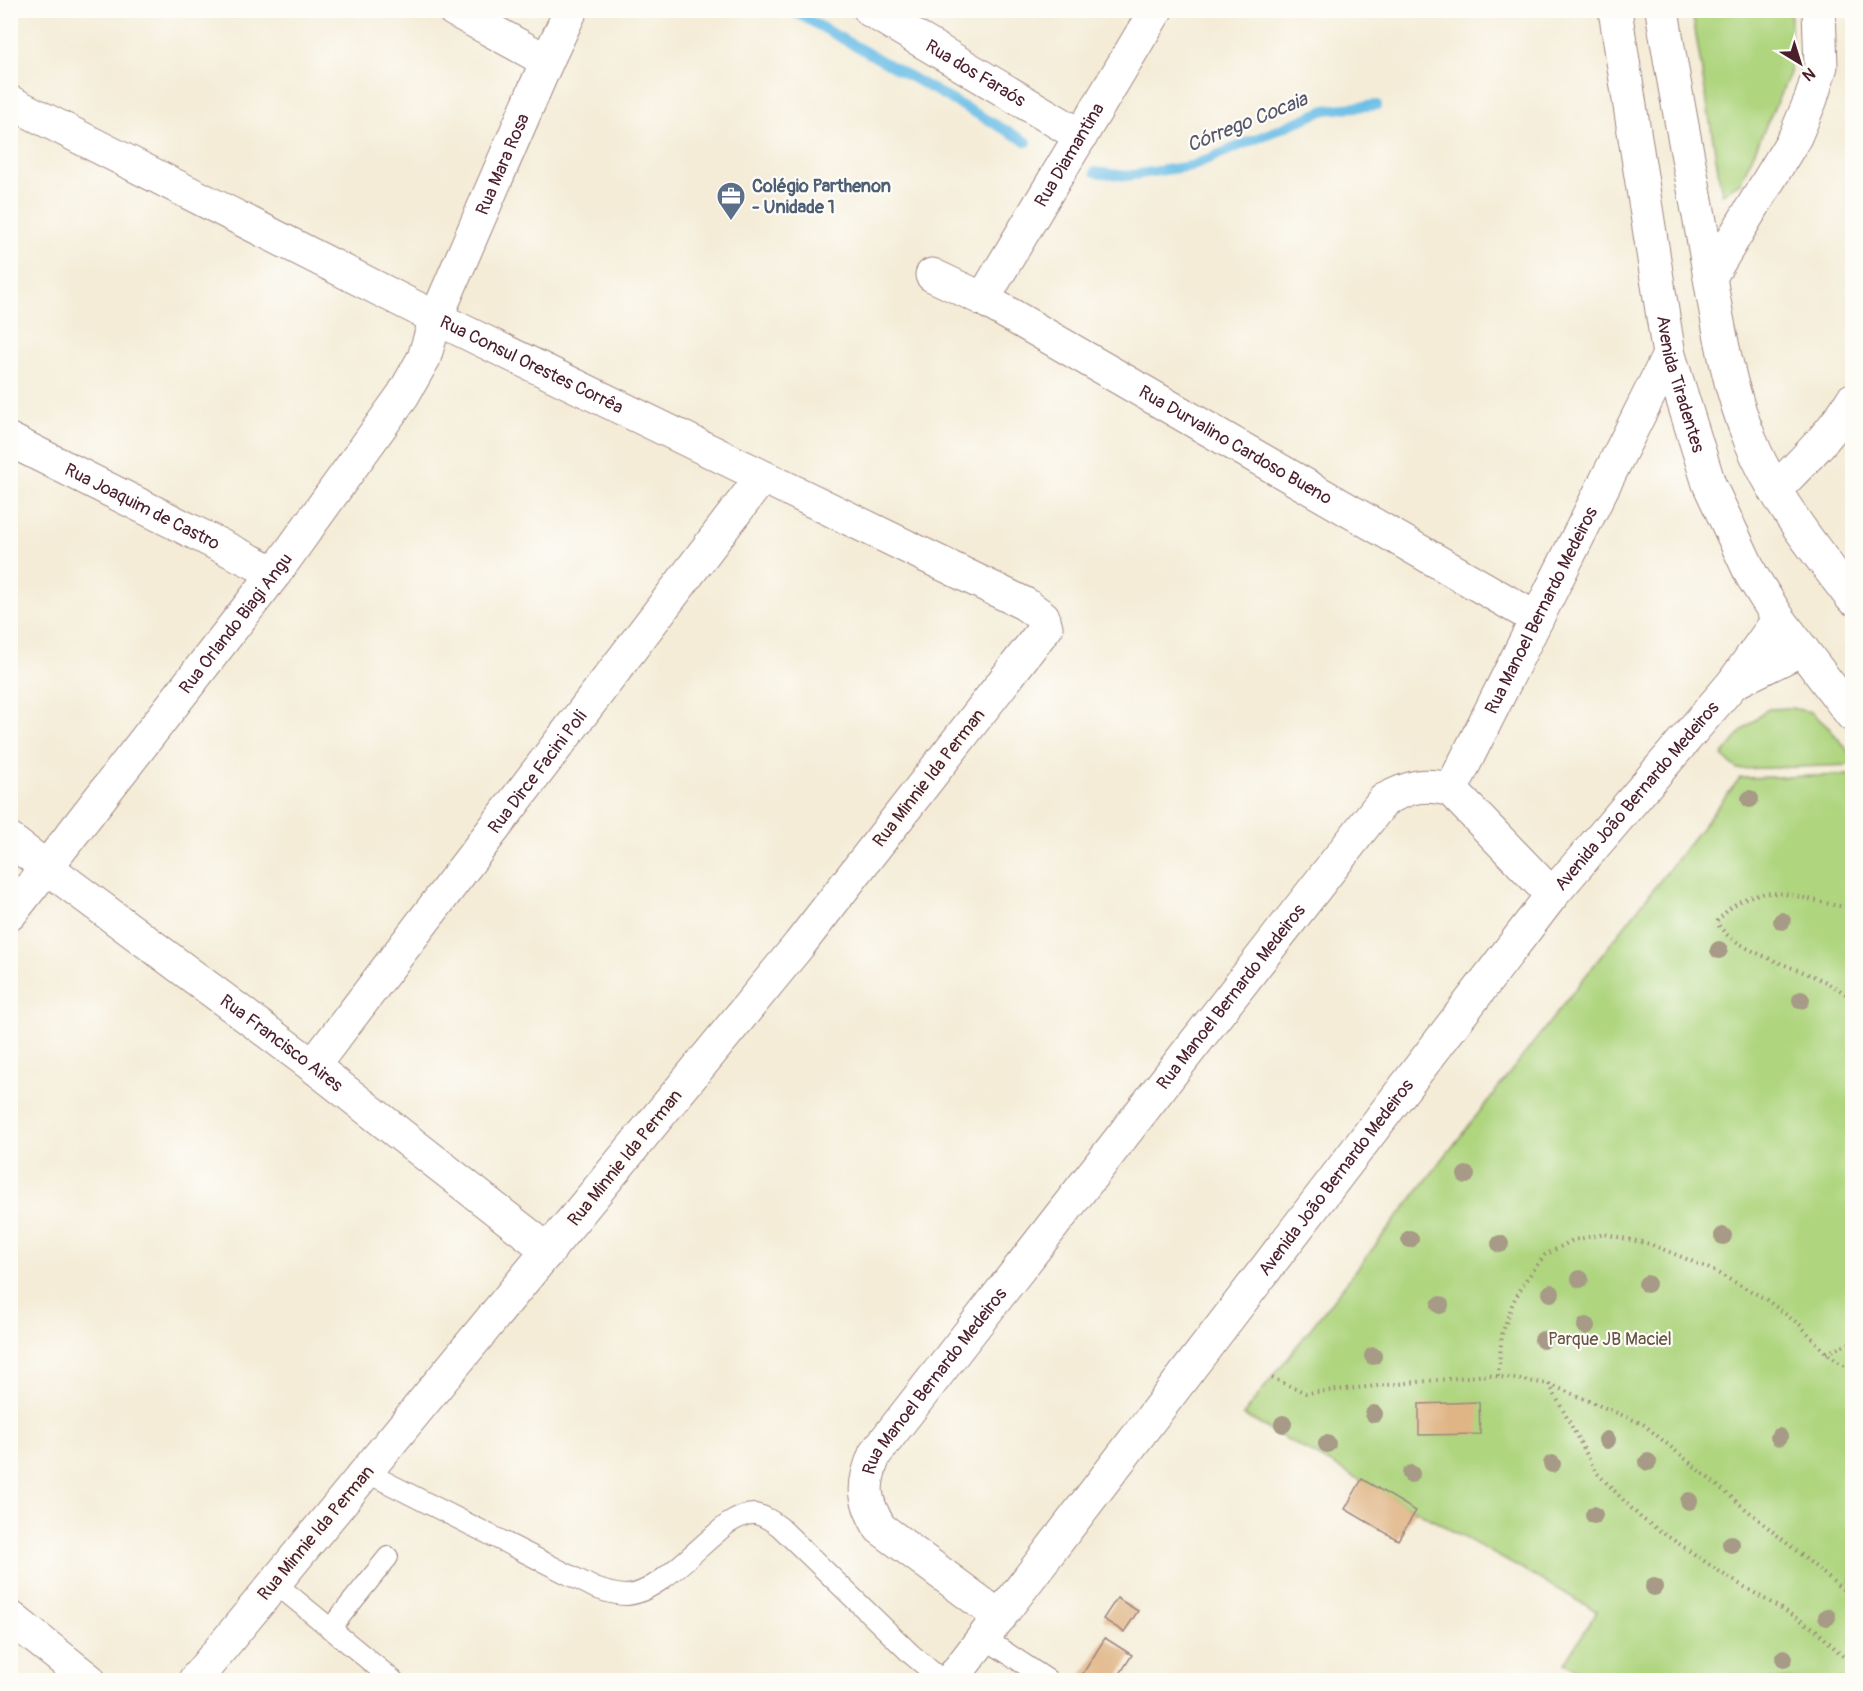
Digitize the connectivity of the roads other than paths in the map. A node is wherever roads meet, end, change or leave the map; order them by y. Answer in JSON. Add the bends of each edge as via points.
{"nodes":[{"id":1,"x":454,"y":10,"type":"edge"},
{"id":2,"x":571,"y":10,"type":"edge"},
{"id":3,"x":870,"y":10,"type":"edge"},
{"id":4,"x":1156,"y":10,"type":"edge"},
{"id":5,"x":1615,"y":10,"type":"edge"},
{"id":6,"x":1662,"y":10,"type":"edge"},
{"id":7,"x":1819,"y":10,"type":"edge"},
{"id":8,"x":547,"y":61,"type":"junction"},
{"id":9,"x":10,"y":102,"type":"edge"},
{"id":10,"x":1082,"y":136,"type":"junction"},
{"id":11,"x":932,"y":274,"type":"dead end"},
{"id":12,"x":1710,"y":277,"type":"junction"},
{"id":13,"x":983,"y":299,"type":"junction"},
{"id":14,"x":436,"y":318,"type":"junction"},
{"id":15,"x":1670,"y":355,"type":"junction"},
{"id":16,"x":1852,"y":400,"type":"edge"},
{"id":17,"x":10,"y":440,"type":"edge"},
{"id":18,"x":762,"y":477,"type":"junction"},
{"id":19,"x":1775,"y":490,"type":"junction"},
{"id":20,"x":275,"y":573,"type":"junction"},
{"id":21,"x":1852,"y":598,"type":"edge"},
{"id":22,"x":1537,"y":619,"type":"junction"},
{"id":23,"x":1779,"y":619,"type":"junction"},
{"id":24,"x":1046,"y":627,"type":"joint"},
{"id":25,"x":1802,"y":650,"type":"junction"},
{"id":26,"x":1733,"y":683,"type":"junction"},
{"id":27,"x":1852,"y":714,"type":"edge"},
{"id":28,"x":1451,"y":790,"type":"junction"},
{"id":29,"x":10,"y":840,"type":"edge"},
{"id":30,"x":46,"y":868,"type":"junction"},
{"id":31,"x":1552,"y":895,"type":"junction"},
{"id":32,"x":10,"y":914,"type":"edge"},
{"id":33,"x":313,"y":1066,"type":"junction"},
{"id":34,"x":549,"y":1251,"type":"junction"},
{"id":35,"x":366,"y":1472,"type":"junction"},
{"id":36,"x":388,"y":1557,"type":"dead end"},
{"id":37,"x":274,"y":1583,"type":"junction"},
{"id":38,"x":10,"y":1617,"type":"edge"},
{"id":39,"x":992,"y":1627,"type":"junction"},
{"id":40,"x":330,"y":1629,"type":"junction"},
{"id":41,"x":89,"y":1680,"type":"edge"},
{"id":42,"x":195,"y":1680,"type":"edge"},
{"id":43,"x":393,"y":1680,"type":"edge"},
{"id":44,"x":942,"y":1680,"type":"edge"},
{"id":45,"x":951,"y":1680,"type":"edge"},
{"id":46,"x":1048,"y":1680,"type":"edge"}],
"edges":[{"from":1,"to":8,"type":"street"},
{"from":2,"to":8,"type":"street","name":"Rua Mara Rosa"},
{"from":3,"to":10,"type":"street","name":"Rua dos Faraós"},
{"from":4,"to":10,"type":"street","name":"Rua Diamantina"},
{"from":5,"to":15,"type":"street","name":"Avenida Tiradentes"},
{"from":6,"to":12,"type":"street"},
{"from":7,"to":12,"type":"street","via":[[1821,66],[1811,99],[1795,137]]},
{"from":8,"to":14,"type":"street","name":"Rua Mara Rosa"},
{"from":9,"to":14,"type":"street","name":"Rua Consul Orestes Corrêa"},
{"from":10,"to":13,"type":"street","name":"Rua Diamantina"},
{"from":11,"to":13,"type":"street","name":"Rua Durvalino Cardoso Bueno"},
{"from":12,"to":19,"type":"street","via":[[1735,398]]},
{"from":13,"to":22,"type":"street","name":"Rua Durvalino Cardoso Bueno"},
{"from":14,"to":18,"type":"street","name":"Rua Consul Orestes Corrêa"},
{"from":14,"to":20,"type":"street","name":"Rua Orlando Biagi Angu","via":[[424,358],[403,395]]},
{"from":15,"to":22,"type":"street","name":"Rua Manoel Bernardo Medeiros"},
{"from":15,"to":23,"type":"street","name":"Avenida Tiradentes","via":[[1709,484],[1752,576]]},
{"from":16,"to":19,"type":"street","via":[[1845,413]]},
{"from":17,"to":20,"type":"street","name":"Rua Joaquim de Castro"},
{"from":18,"to":24,"type":"street","name":"Rua Consul Orestes Corrêa","via":[[1025,604],[1043,617]]},
{"from":18,"to":33,"type":"street","name":"Rua Dirce Facini Poli"},
{"from":19,"to":21,"type":"street","via":[[1801,532]]},
{"from":20,"to":30,"type":"street","name":"Rua Orlando Biagi Angu"},
{"from":22,"to":28,"type":"street","name":"Rua Manoel Bernardo Medeiros"},
{"from":23,"to":25,"type":"street","name":"Avenida Tiradentes"},
{"from":23,"to":26,"type":"street","name":"Avenida João Bernardo Medeiros"},
{"from":24,"to":34,"type":"street","name":"Rua Minnie Ida Perman","via":[[799,945]]},
{"from":25,"to":26,"type":"street","name":"Avenida João Bernardo Medeiros"},
{"from":25,"to":27,"type":"street","name":"Avenida Tiradentes"},
{"from":26,"to":31,"type":"street","name":"Avenida João Bernardo Medeiros"},
{"from":28,"to":31,"type":"street"},
{"from":28,"to":39,"type":"street","name":"Rua Manoel Bernardo Medeiros","via":[[1434,785],[1408,788],[1384,800],[876,1454],[867,1473],[866,1491],[869,1508],[880,1528]]},
{"from":29,"to":30,"type":"street","name":"Rua Francisco Aires"},
{"from":30,"to":32,"type":"street","name":"Rua Orlando Biagi Angu"},
{"from":30,"to":33,"type":"street","name":"Rua Francisco Aires"},
{"from":31,"to":39,"type":"street","name":"Avenida João Bernardo Medeiros"},
{"from":33,"to":34,"type":"street","name":"Rua Francisco Aires"},
{"from":34,"to":35,"type":"street","name":"Rua Minnie Ida Perman"},
{"from":35,"to":37,"type":"street","name":"Rua Minnie Ida Perman"},
{"from":35,"to":44,"type":"lane","via":[[611,1594],[644,1591],[737,1518],[753,1514],[767,1518]]},
{"from":36,"to":40,"type":"lane"},
{"from":37,"to":40,"type":"lane"},
{"from":37,"to":42,"type":"street","name":"Rua Minnie Ida Perman"},
{"from":38,"to":41,"type":"street"},
{"from":39,"to":45,"type":"street","name":"Avenida João Bernardo Medeiros"},
{"from":39,"to":46,"type":"lane"},
{"from":40,"to":43,"type":"lane"}]}
